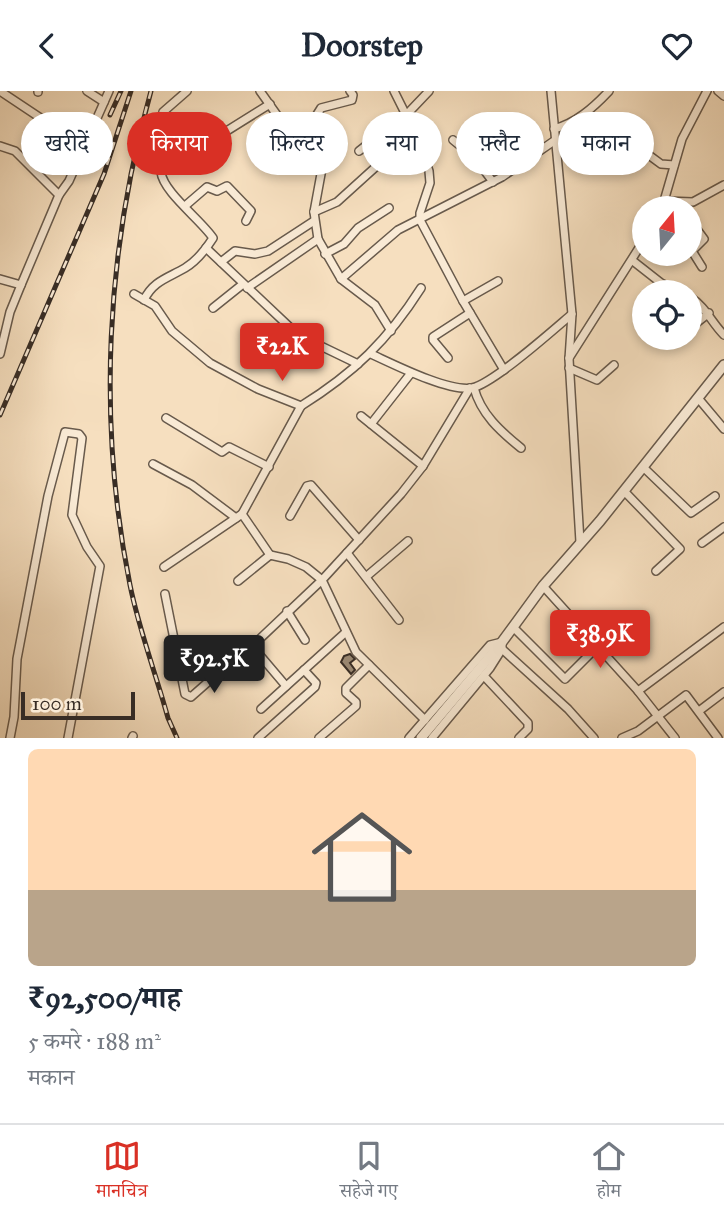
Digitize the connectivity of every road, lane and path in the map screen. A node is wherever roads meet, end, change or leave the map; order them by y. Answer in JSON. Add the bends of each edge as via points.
{"nodes":[{"id":1,"x":0,"y":91,"type":"edge"},
{"id":2,"x":87,"y":91,"type":"edge"},
{"id":3,"x":109,"y":91,"type":"edge"},
{"id":4,"x":187,"y":91,"type":"edge"},
{"id":5,"x":260,"y":91,"type":"edge"},
{"id":6,"x":394,"y":91,"type":"edge"},
{"id":7,"x":429,"y":91,"type":"edge"},
{"id":8,"x":551,"y":91,"type":"edge"},
{"id":9,"x":609,"y":91,"type":"edge"},
{"id":10,"x":707,"y":91,"type":"edge"},
{"id":11,"x":718,"y":91,"type":"edge"},
{"id":12,"x":352,"y":92,"type":"edge"},
{"id":13,"x":724,"y":96,"type":"edge"},
{"id":14,"x":104,"y":102,"type":"junction"},
{"id":15,"x":270,"y":104,"type":"junction"},
{"id":16,"x":32,"y":112,"type":"edge"},
{"id":17,"x":99,"y":112,"type":"edge"},
{"id":18,"x":163,"y":112,"type":"dead end"},
{"id":19,"x":275,"y":112,"type":"edge"},
{"id":20,"x":317,"y":112,"type":"edge"},
{"id":21,"x":404,"y":112,"type":"edge"},
{"id":22,"x":409,"y":112,"type":"edge"},
{"id":23,"x":554,"y":129,"type":"junction"},
{"id":24,"x":453,"y":140,"type":"dead end"},
{"id":25,"x":554,"y":141,"type":"junction"},
{"id":26,"x":0,"y":146,"type":"edge"},
{"id":27,"x":362,"y":149,"type":"edge"},
{"id":28,"x":359,"y":151,"type":"dead end"},
{"id":29,"x":654,"y":159,"type":"edge"},
{"id":30,"x":674,"y":165,"type":"junction"},
{"id":31,"x":72,"y":175,"type":"edge"},
{"id":32,"x":321,"y":175,"type":"edge"},
{"id":33,"x":367,"y":175,"type":"edge"},
{"id":34,"x":429,"y":175,"type":"edge"},
{"id":35,"x":493,"y":182,"type":"junction"},
{"id":36,"x":724,"y":185,"type":"edge"},
{"id":37,"x":59,"y":195,"type":"junction"},
{"id":38,"x":666,"y":196,"type":"edge"},
{"id":39,"x":702,"y":199,"type":"edge"},
{"id":40,"x":185,"y":206,"type":"junction"},
{"id":41,"x":389,"y":208,"type":"dead end"},
{"id":42,"x":314,"y":216,"type":"junction"},
{"id":43,"x":420,"y":220,"type":"junction"},
{"id":44,"x":246,"y":221,"type":"dead end"},
{"id":45,"x":318,"y":239,"type":"junction"},
{"id":46,"x":206,"y":248,"type":"junction"},
{"id":47,"x":325,"y":254,"type":"junction"},
{"id":48,"x":220,"y":263,"type":"junction"},
{"id":49,"x":632,"y":263,"type":"edge"},
{"id":50,"x":639,"y":266,"type":"edge"},
{"id":51,"x":0,"y":279,"type":"edge"},
{"id":52,"x":341,"y":279,"type":"junction"},
{"id":53,"x":657,"y":280,"type":"edge"},
{"id":54,"x":498,"y":281,"type":"dead end"},
{"id":55,"x":21,"y":285,"type":"junction"},
{"id":56,"x":245,"y":286,"type":"junction"},
{"id":57,"x":421,"y":288,"type":"dead end"},
{"id":58,"x":134,"y":294,"type":"dead end"},
{"id":59,"x":144,"y":300,"type":"junction"},
{"id":60,"x":463,"y":301,"type":"junction"},
{"id":61,"x":702,"y":307,"type":"edge"},
{"id":62,"x":213,"y":308,"type":"dead end"},
{"id":63,"x":470,"y":313,"type":"junction"},
{"id":64,"x":709,"y":313,"type":"junction"},
{"id":65,"x":572,"y":314,"type":"junction"},
{"id":66,"x":702,"y":319,"type":"edge"},
{"id":67,"x":391,"y":331,"type":"junction"},
{"id":68,"x":724,"y":335,"type":"edge"},
{"id":69,"x":0,"y":354,"type":"edge"},
{"id":70,"x":370,"y":354,"type":"junction"},
{"id":71,"x":448,"y":358,"type":"dead end"},
{"id":72,"x":569,"y":359,"type":"junction"},
{"id":73,"x":358,"y":364,"type":"junction"},
{"id":74,"x":614,"y":365,"type":"dead end"},
{"id":75,"x":724,"y":365,"type":"edge"},
{"id":76,"x":569,"y":368,"type":"junction"},
{"id":77,"x":504,"y":370,"type":"junction"},
{"id":78,"x":411,"y":373,"type":"junction"},
{"id":79,"x":472,"y":388,"type":"junction"},
{"id":80,"x":698,"y":398,"type":"junction"},
{"id":81,"x":301,"y":406,"type":"junction"},
{"id":82,"x":361,"y":416,"type":"dead end"},
{"id":83,"x":166,"y":418,"type":"dead end"},
{"id":84,"x":371,"y":424,"type":"junction"},
{"id":85,"x":724,"y":429,"type":"edge"},
{"id":86,"x":521,"y":448,"type":"dead end"},
{"id":87,"x":153,"y":464,"type":"dead end"},
{"id":88,"x":269,"y":467,"type":"junction"},
{"id":89,"x":423,"y":467,"type":"junction"},
{"id":90,"x":643,"y":467,"type":"junction"},
{"id":91,"x":624,"y":491,"type":"junction"},
{"id":92,"x":715,"y":496,"type":"dead end"},
{"id":93,"x":239,"y":516,"type":"junction"},
{"id":94,"x":290,"y":516,"type":"dead end"},
{"id":95,"x":724,"y":527,"type":"edge"},
{"id":96,"x":359,"y":540,"type":"junction"},
{"id":97,"x":408,"y":541,"type":"dead end"},
{"id":98,"x":580,"y":542,"type":"junction"},
{"id":99,"x":702,"y":543,"type":"dead end"},
{"id":100,"x":347,"y":553,"type":"junction"},
{"id":101,"x":270,"y":555,"type":"junction"},
{"id":102,"x":164,"y":567,"type":"dead end"},
{"id":103,"x":656,"y":571,"type":"dead end"},
{"id":104,"x":367,"y":576,"type":"junction"},
{"id":105,"x":322,"y":580,"type":"junction"},
{"id":106,"x":239,"y":581,"type":"dead end"},
{"id":107,"x":543,"y":586,"type":"junction"},
{"id":108,"x":165,"y":594,"type":"dead end"},
{"id":109,"x":287,"y":611,"type":"junction"},
{"id":110,"x":399,"y":619,"type":"dead end"},
{"id":111,"x":513,"y":627,"type":"junction"},
{"id":112,"x":724,"y":627,"type":"edge"},
{"id":113,"x":346,"y":632,"type":"junction"},
{"id":114,"x":304,"y":640,"type":"dead end"},
{"id":115,"x":253,"y":646,"type":"junction"},
{"id":116,"x":500,"y":647,"type":"junction"},
{"id":117,"x":597,"y":647,"type":"junction"},
{"id":118,"x":369,"y":665,"type":"junction"},
{"id":119,"x":304,"y":670,"type":"junction"},
{"id":120,"x":484,"y":676,"type":"junction"},
{"id":121,"x":286,"y":686,"type":"junction"},
{"id":122,"x":638,"y":691,"type":"junction"},
{"id":123,"x":724,"y":692,"type":"edge"},
{"id":124,"x":261,"y":709,"type":"dead end"},
{"id":125,"x":699,"y":712,"type":"junction"},
{"id":126,"x":657,"y":717,"type":"junction"},
{"id":127,"x":425,"y":720,"type":"junction"},
{"id":128,"x":10,"y":738,"type":"edge"},
{"id":129,"x":68,"y":738,"type":"edge"},
{"id":130,"x":258,"y":738,"type":"edge"},
{"id":131,"x":320,"y":738,"type":"edge"},
{"id":132,"x":409,"y":738,"type":"edge"},
{"id":133,"x":421,"y":738,"type":"edge"},
{"id":134,"x":432,"y":738,"type":"edge"},
{"id":135,"x":519,"y":738,"type":"edge"},
{"id":136,"x":594,"y":738,"type":"edge"},
{"id":137,"x":622,"y":738,"type":"edge"},
{"id":138,"x":675,"y":738,"type":"edge"},
{"id":139,"x":718,"y":738,"type":"edge"}],
"edges":[{"from":1,"to":16,"type":"street"},
{"from":2,"to":14,"type":"street"},
{"from":3,"to":14,"type":"street"},
{"from":4,"to":18,"type":"street"},
{"from":5,"to":15,"type":"street"},
{"from":6,"to":21,"type":"street"},
{"from":7,"to":22,"type":"street"},
{"from":8,"to":23,"type":"street"},
{"from":9,"to":23,"type":"street","via":[[572,122]]},
{"from":10,"to":30,"type":"street"},
{"from":11,"to":13,"type":"street"},
{"from":12,"to":20,"type":"street","via":[[350,101]]},
{"from":14,"to":17,"type":"street"},
{"from":15,"to":19,"type":"street"},
{"from":15,"to":40,"type":"street","via":[[161,173]]},
{"from":23,"to":25,"type":"street"},
{"from":24,"to":35,"type":"street"},
{"from":25,"to":35,"type":"street"},
{"from":25,"to":65,"type":"street"},
{"from":26,"to":37,"type":"street","via":[[15,151]]},
{"from":27,"to":28,"type":"street"},
{"from":29,"to":30,"type":"street"},
{"from":30,"to":38,"type":"street"},
{"from":31,"to":37,"type":"street"},
{"from":32,"to":42,"type":"street"},
{"from":33,"to":42,"type":"street"},
{"from":34,"to":43,"type":"street"},
{"from":35,"to":43,"type":"street"},
{"from":36,"to":39,"type":"street"},
{"from":37,"to":55,"type":"street"},
{"from":40,"to":44,"type":"street","via":[[207,187],[216,191],[227,186],[251,211]]},
{"from":40,"to":46,"type":"street","via":[[212,237]]},
{"from":41,"to":47,"type":"street"},
{"from":42,"to":45,"type":"street"},
{"from":42,"to":48,"type":"street","via":[[268,251],[235,251]]},
{"from":43,"to":52,"type":"street","via":[[398,230]]},
{"from":43,"to":60,"type":"street"},
{"from":45,"to":47,"type":"street"},
{"from":45,"to":56,"type":"street"},
{"from":46,"to":48,"type":"street"},
{"from":46,"to":59,"type":"street","via":[[187,266],[161,279]]},
{"from":47,"to":52,"type":"street"},
{"from":48,"to":56,"type":"street"},
{"from":49,"to":72,"type":"street"},
{"from":50,"to":53,"type":"street"},
{"from":51,"to":55,"type":"street"},
{"from":52,"to":67,"type":"street","via":[[375,305]]},
{"from":54,"to":60,"type":"street"},
{"from":55,"to":69,"type":"street"},
{"from":56,"to":62,"type":"street"},
{"from":56,"to":73,"type":"street","via":[[298,335]]},
{"from":57,"to":67,"type":"street"},
{"from":58,"to":59,"type":"street"},
{"from":59,"to":81,"type":"street","via":[[210,363]]},
{"from":60,"to":63,"type":"street"},
{"from":61,"to":64,"type":"street"},
{"from":63,"to":71,"type":"street","via":[[433,337]]},
{"from":63,"to":77,"type":"street"},
{"from":64,"to":66,"type":"street"},
{"from":64,"to":68,"type":"street"},
{"from":65,"to":72,"type":"street"},
{"from":65,"to":77,"type":"street"},
{"from":67,"to":70,"type":"street"},
{"from":70,"to":73,"type":"street"},
{"from":70,"to":78,"type":"street"},
{"from":72,"to":76,"type":"street"},
{"from":73,"to":81,"type":"street"},
{"from":74,"to":76,"type":"street","via":[[597,380]]},
{"from":75,"to":80,"type":"street"},
{"from":76,"to":98,"type":"street"},
{"from":77,"to":79,"type":"street"},
{"from":78,"to":79,"type":"street"},
{"from":78,"to":84,"type":"street"},
{"from":79,"to":86,"type":"street","via":[[494,425]]},
{"from":79,"to":89,"type":"street"},
{"from":80,"to":85,"type":"street"},
{"from":80,"to":90,"type":"street"},
{"from":81,"to":88,"type":"street"},
{"from":82,"to":84,"type":"street"},
{"from":83,"to":88,"type":"street","via":[[222,452],[229,447]]},
{"from":84,"to":89,"type":"street"},
{"from":87,"to":93,"type":"street"},
{"from":88,"to":93,"type":"street"},
{"from":89,"to":96,"type":"street"},
{"from":90,"to":91,"type":"street"},
{"from":90,"to":92,"type":"street","via":[[691,513]]},
{"from":91,"to":98,"type":"street"},
{"from":91,"to":103,"type":"street","via":[[680,549]]},
{"from":93,"to":101,"type":"street"},
{"from":93,"to":102,"type":"street"},
{"from":94,"to":96,"type":"street","via":[[311,485]]},
{"from":95,"to":99,"type":"street"},
{"from":96,"to":100,"type":"street"},
{"from":97,"to":104,"type":"street"},
{"from":98,"to":107,"type":"street"},
{"from":100,"to":104,"type":"street"},
{"from":100,"to":105,"type":"street"},
{"from":101,"to":105,"type":"street","via":[[306,567]]},
{"from":101,"to":106,"type":"street"},
{"from":104,"to":110,"type":"street"},
{"from":105,"to":109,"type":"street"},
{"from":105,"to":113,"type":"street"},
{"from":107,"to":111,"type":"street"},
{"from":107,"to":117,"type":"street"},
{"from":108,"to":115,"type":"street","via":[[187,696]]},
{"from":109,"to":114,"type":"street"},
{"from":109,"to":115,"type":"street"},
{"from":111,"to":116,"type":"street"},
{"from":111,"to":117,"type":"street","via":[[565,679]]},
{"from":112,"to":122,"type":"street"},
{"from":113,"to":118,"type":"street"},
{"from":113,"to":119,"type":"street"},
{"from":115,"to":121,"type":"street"},
{"from":116,"to":120,"type":"street"},
{"from":116,"to":127,"type":"street","via":[[490,645]]},
{"from":116,"to":133,"type":"street"},
{"from":116,"to":136,"type":"street"},
{"from":117,"to":122,"type":"street"},
{"from":118,"to":127,"type":"street"},
{"from":118,"to":131,"type":"street","via":[[346,688],[356,706]]},
{"from":119,"to":121,"type":"street"},
{"from":119,"to":130,"type":"street","via":[[315,687]]},
{"from":120,"to":134,"type":"street"},
{"from":120,"to":135,"type":"street","via":[[528,723]]},
{"from":121,"to":124,"type":"street"},
{"from":122,"to":126,"type":"street"},
{"from":123,"to":125,"type":"street"},
{"from":125,"to":126,"type":"street","via":[[685,695]]},
{"from":125,"to":139,"type":"street"},
{"from":126,"to":137,"type":"street"},
{"from":126,"to":138,"type":"street"},
{"from":127,"to":132,"type":"street"},
{"from":128,"to":129,"type":"street","via":[[17,659],[65,432],[82,438],[72,515],[100,566]]}]}
